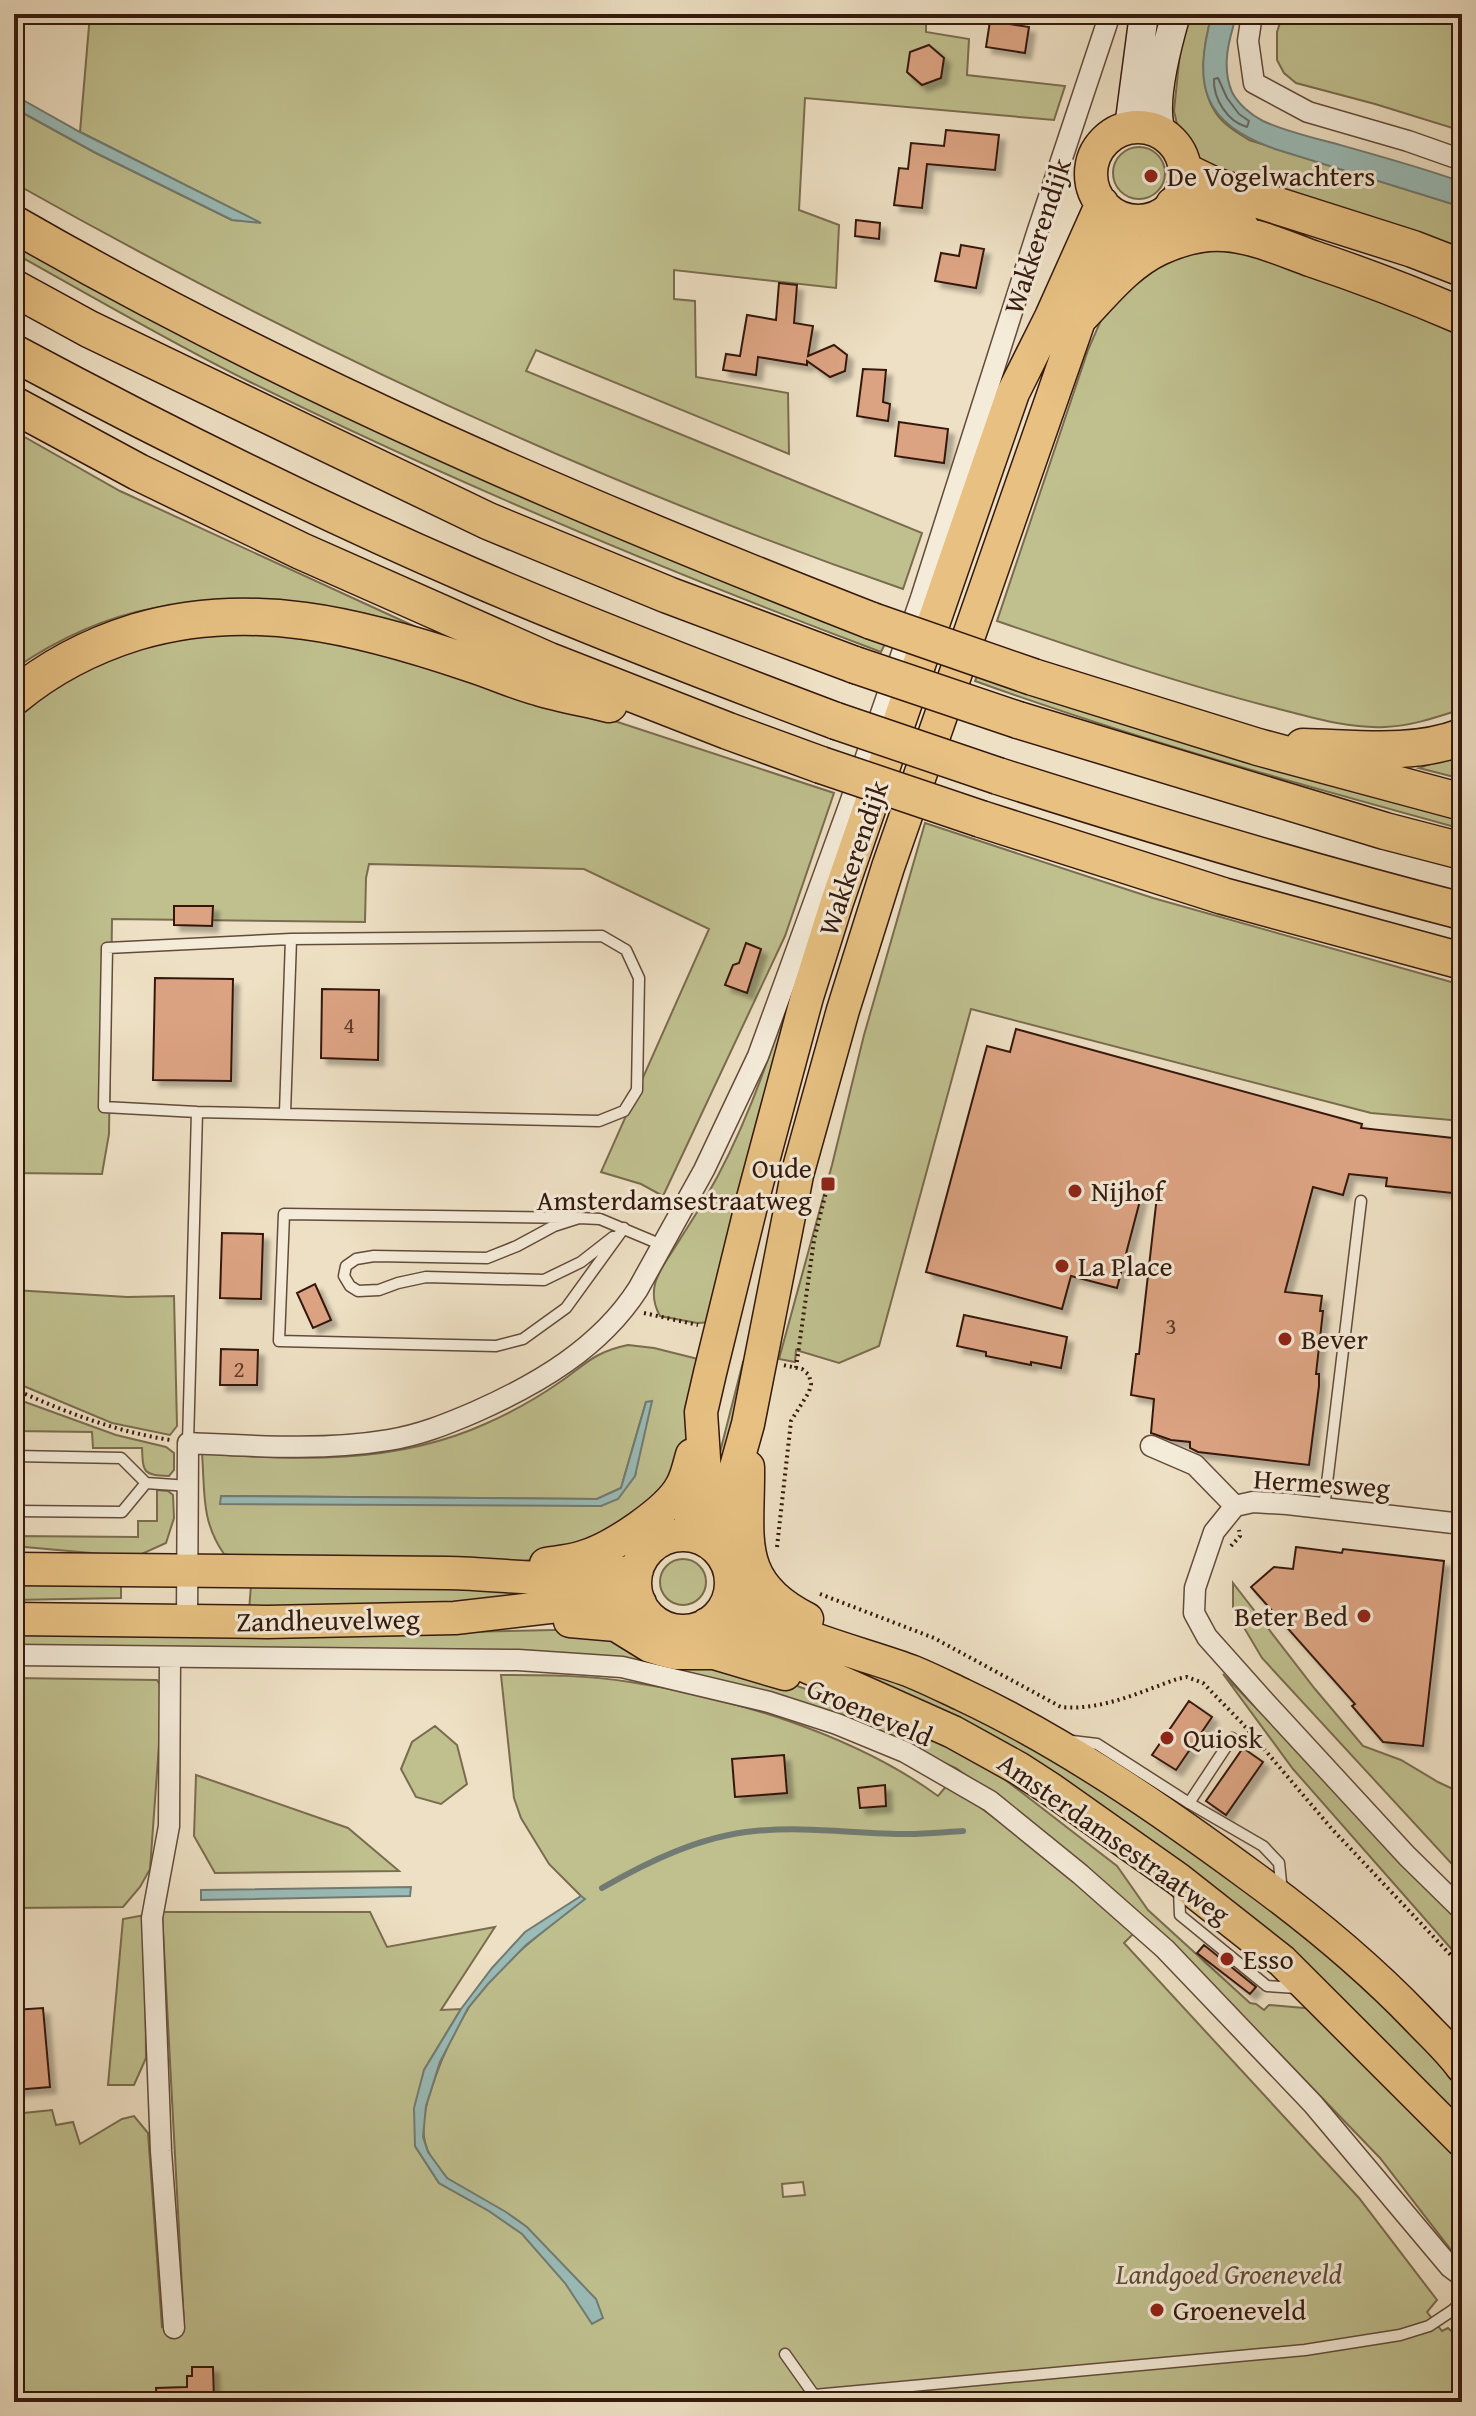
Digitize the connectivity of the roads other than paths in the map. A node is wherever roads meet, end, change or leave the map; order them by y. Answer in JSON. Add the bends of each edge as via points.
{"nodes":[{"id":1,"x":1110,"y":14,"type":"edge"},
{"id":2,"x":1144,"y":14,"type":"edge"},
{"id":3,"x":1176,"y":14,"type":"edge"},
{"id":4,"x":1252,"y":14,"type":"edge"},
{"id":5,"x":1127,"y":127,"type":"junction"},
{"id":6,"x":1162,"y":134,"type":"junction"},
{"id":7,"x":1462,"y":160,"type":"edge"},
{"id":8,"x":1180,"y":188,"type":"junction"},
{"id":9,"x":1102,"y":203,"type":"junction"},
{"id":10,"x":1135,"y":221,"type":"junction"},
{"id":11,"x":14,"y":224,"type":"edge"},
{"id":12,"x":1255,"y":239,"type":"junction"},
{"id":13,"x":1462,"y":268,"type":"edge"},
{"id":14,"x":14,"y":288,"type":"edge"},
{"id":15,"x":1081,"y":315,"type":"junction"},
{"id":16,"x":1462,"y":316,"type":"edge"},
{"id":17,"x":14,"y":353,"type":"edge"},
{"id":18,"x":14,"y":405,"type":"edge"},
{"id":19,"x":14,"y":697,"type":"edge"},
{"id":20,"x":728,"y":731,"type":"junction"},
{"id":21,"x":1462,"y":737,"type":"edge"},
{"id":22,"x":1258,"y":747,"type":"junction"},
{"id":23,"x":1462,"y":802,"type":"edge"},
{"id":24,"x":1462,"y":851,"type":"edge"},
{"id":25,"x":1462,"y":911,"type":"edge"},
{"id":26,"x":291,"y":939,"type":"junction"},
{"id":27,"x":1462,"y":961,"type":"edge"},
{"id":28,"x":197,"y":1112,"type":"junction"},
{"id":29,"x":285,"y":1113,"type":"junction"},
{"id":30,"x":1361,"y":1201,"type":"dead end"},
{"id":31,"x":579,"y":1218,"type":"junction"},
{"id":32,"x":624,"y":1228,"type":"junction"},
{"id":33,"x":662,"y":1245,"type":"junction"},
{"id":34,"x":701,"y":1412,"type":"junction"},
{"id":35,"x":748,"y":1424,"type":"junction"},
{"id":36,"x":188,"y":1443,"type":"junction"},
{"id":37,"x":1151,"y":1446,"type":"dead end"},
{"id":38,"x":14,"y":1456,"type":"edge"},
{"id":39,"x":146,"y":1483,"type":"junction"},
{"id":40,"x":189,"y":1486,"type":"junction"},
{"id":41,"x":1235,"y":1506,"type":"junction"},
{"id":42,"x":1324,"y":1508,"type":"junction"},
{"id":43,"x":14,"y":1511,"type":"edge"},
{"id":44,"x":1462,"y":1524,"type":"edge"},
{"id":45,"x":699,"y":1540,"type":"junction"},
{"id":46,"x":14,"y":1569,"type":"edge"},
{"id":47,"x":189,"y":1570,"type":"junction"},
{"id":48,"x":637,"y":1570,"type":"junction"},
{"id":49,"x":479,"y":1573,"type":"junction"},
{"id":50,"x":731,"y":1593,"type":"junction"},
{"id":51,"x":640,"y":1603,"type":"junction"},
{"id":52,"x":455,"y":1618,"type":"junction"},
{"id":53,"x":14,"y":1619,"type":"edge"},
{"id":54,"x":187,"y":1621,"type":"junction"},
{"id":55,"x":707,"y":1624,"type":"junction"},
{"id":56,"x":14,"y":1655,"type":"edge"},
{"id":57,"x":170,"y":1657,"type":"junction"},
{"id":58,"x":914,"y":1672,"type":"junction"},
{"id":59,"x":891,"y":1706,"type":"junction"},
{"id":60,"x":1232,"y":1738,"type":"dead end"},
{"id":61,"x":1046,"y":1739,"type":"junction"},
{"id":62,"x":1189,"y":1803,"type":"junction"},
{"id":63,"x":1283,"y":1899,"type":"junction"},
{"id":64,"x":1462,"y":1910,"type":"edge"},
{"id":65,"x":1462,"y":2067,"type":"edge"},
{"id":66,"x":1462,"y":2141,"type":"edge"},
{"id":67,"x":1462,"y":2276,"type":"edge"},
{"id":68,"x":1462,"y":2300,"type":"edge"},
{"id":69,"x":174,"y":2328,"type":"dead end"},
{"id":70,"x":785,"y":2354,"type":"dead end"},
{"id":71,"x":814,"y":2399,"type":"edge"}],
"edges":[{"from":1,"to":33,"type":"street","name":"Wakkerendijk","via":[[921,598],[817,895],[758,1056]]},
{"from":2,"to":5,"type":"main road"},
{"from":3,"to":6,"type":"main road","via":[[1160,96]]},
{"from":4,"to":7,"type":"street","via":[[1248,41],[1254,83],[1308,112]]},
{"from":5,"to":6,"type":"main road"},
{"from":5,"to":9,"type":"main road","via":[[1106,138],[1092,163],[1094,191]]},
{"from":6,"to":8,"type":"main road","via":[[1180,153]]},
{"from":8,"to":10,"type":"main road","via":[[1166,212]]},
{"from":8,"to":12,"type":"highway"},
{"from":8,"to":13,"type":"highway","via":[[1215,186]]},
{"from":9,"to":10,"type":"main road"},
{"from":9,"to":34,"type":"main road","name":"Wakkerendijk","via":[[1013,393],[837,902],[803,1013]]},
{"from":10,"to":15,"type":"main road","name":"Wakkerendijk","via":[[1117,241]]},
{"from":11,"to":22,"type":"highway","bridge":true,"via":[[156,302],[533,484],[872,621]]},
{"from":12,"to":15,"type":"highway","via":[[1203,234],[1158,248],[1119,275]]},
{"from":12,"to":16,"type":"highway"},
{"from":14,"to":24,"type":"highway","bridge":true,"via":[[488,521],[668,595],[1018,720]]},
{"from":15,"to":35,"type":"main road","name":"Wakkerendijk","via":[[843,1010],[797,1175]]},
{"from":17,"to":25,"type":"highway","bridge":true,"via":[[268,482],[469,576],[653,652],[998,776]]},
{"from":18,"to":20,"type":"highway","via":[[301,551],[549,661]]},
{"from":19,"to":20,"type":"highway","via":[[61,663],[107,641],[162,624],[258,615],[354,630],[537,687]]},
{"from":20,"to":27,"type":"highway","bridge":true,"via":[[1208,891]]},
{"from":21,"to":22,"type":"highway","via":[[1389,749]]},
{"from":22,"to":23,"type":"highway"},
{"from":26,"to":28,"type":"lane","via":[[107,948],[104,1107]]},
{"from":26,"to":29,"type":"lane"},
{"from":26,"to":29,"type":"lane","via":[[602,936],[626,950],[639,978],[637,1090],[624,1111],[599,1121]]},
{"from":28,"to":29,"type":"lane"},
{"from":28,"to":36,"type":"lane"},
{"from":30,"to":42,"type":"lane"},
{"from":31,"to":32,"type":"lane"},
{"from":31,"to":32,"type":"lane","via":[[487,1258],[374,1256],[356,1259],[346,1266],[344,1276],[358,1291],[426,1277],[544,1280],[581,1262]]},
{"from":31,"to":32,"type":"lane","via":[[284,1214],[279,1341],[496,1346],[523,1339],[566,1308]]},
{"from":32,"to":33,"type":"lane"},
{"from":33,"to":36,"type":"street","name":"Wakkerendijk","via":[[629,1303],[590,1345],[515,1394],[426,1433],[320,1446]]},
{"from":34,"to":45,"type":"main road","name":"Wakkerendijk","via":[[705,1474],[696,1505]]},
{"from":34,"to":49,"type":"main road","via":[[683,1484],[659,1511],[620,1540],[583,1557]]},
{"from":35,"to":45,"type":"main road","name":"Wakkerendijk"},
{"from":35,"to":58,"type":"main road","via":[[746,1531],[764,1588],[792,1611]]},
{"from":36,"to":40,"type":"street"},
{"from":37,"to":41,"type":"street","name":"Hermesweg","via":[[1195,1465]]},
{"from":38,"to":39,"type":"lane","via":[[121,1458]]},
{"from":39,"to":40,"type":"lane"},
{"from":39,"to":43,"type":"lane","via":[[122,1512]]},
{"from":40,"to":47,"type":"street"},
{"from":41,"to":42,"type":"street","name":"Hermesweg","via":[[1253,1502]]},
{"from":41,"to":64,"type":"street","via":[[1214,1532],[1195,1588],[1194,1613],[1207,1637]]},
{"from":42,"to":44,"type":"street","name":"Hermesweg"},
{"from":45,"to":48,"type":"main road","via":[[664,1539]]},
{"from":45,"to":50,"type":"main road","via":[[723,1556]]},
{"from":46,"to":47,"type":"main road","name":"Zandheuvelweg"},
{"from":47,"to":49,"type":"main road","name":"Zandheuvelweg"},
{"from":47,"to":54,"type":"street"},
{"from":48,"to":49,"type":"main road","name":"Zandheuvelweg","via":[[571,1579]]},
{"from":48,"to":51,"type":"main road"},
{"from":50,"to":55,"type":"main road"},
{"from":50,"to":58,"type":"main road","name":"Amsterdamsestraatweg","via":[[785,1628]]},
{"from":51,"to":52,"type":"main road","name":"Zandheuvelweg","via":[[575,1604]]},
{"from":51,"to":55,"type":"main road","via":[[665,1627],[690,1630]]},
{"from":52,"to":54,"type":"main road","name":"Zandheuvelweg"},
{"from":52,"to":59,"type":"main road","via":[[603,1622],[663,1650],[723,1655]]},
{"from":53,"to":54,"type":"main road","name":"Zandheuvelweg"},
{"from":55,"to":59,"type":"main road","name":"Amsterdamsestraatweg","via":[[741,1634]]},
{"from":56,"to":57,"type":"street"},
{"from":57,"to":67,"type":"street","name":"Groeneveld","via":[[518,1660],[622,1667],[769,1702],[905,1752],[990,1801],[1165,1949],[1313,2104]]},
{"from":57,"to":69,"type":"street","via":[[169,1826],[152,1918]]},
{"from":58,"to":61,"type":"main road","name":"Amsterdamsestraatweg"},
{"from":59,"to":66,"type":"main road","name":"Amsterdamsestraatweg","via":[[1018,1768],[1178,1879],[1311,1988]]},
{"from":60,"to":62,"type":"lane"},
{"from":61,"to":62,"type":"lane","via":[[1097,1744]]},
{"from":61,"to":63,"type":"main road","name":"Amsterdamsestraatweg"},
{"from":62,"to":63,"type":"lane","via":[[1271,1854],[1279,1863]]},
{"from":63,"to":65,"type":"main road","name":"Amsterdamsestraatweg","via":[[1356,1959]]},
{"from":68,"to":71,"type":"lane","via":[[1429,2326],[1320,2348]]},
{"from":70,"to":71,"type":"lane"}]}
